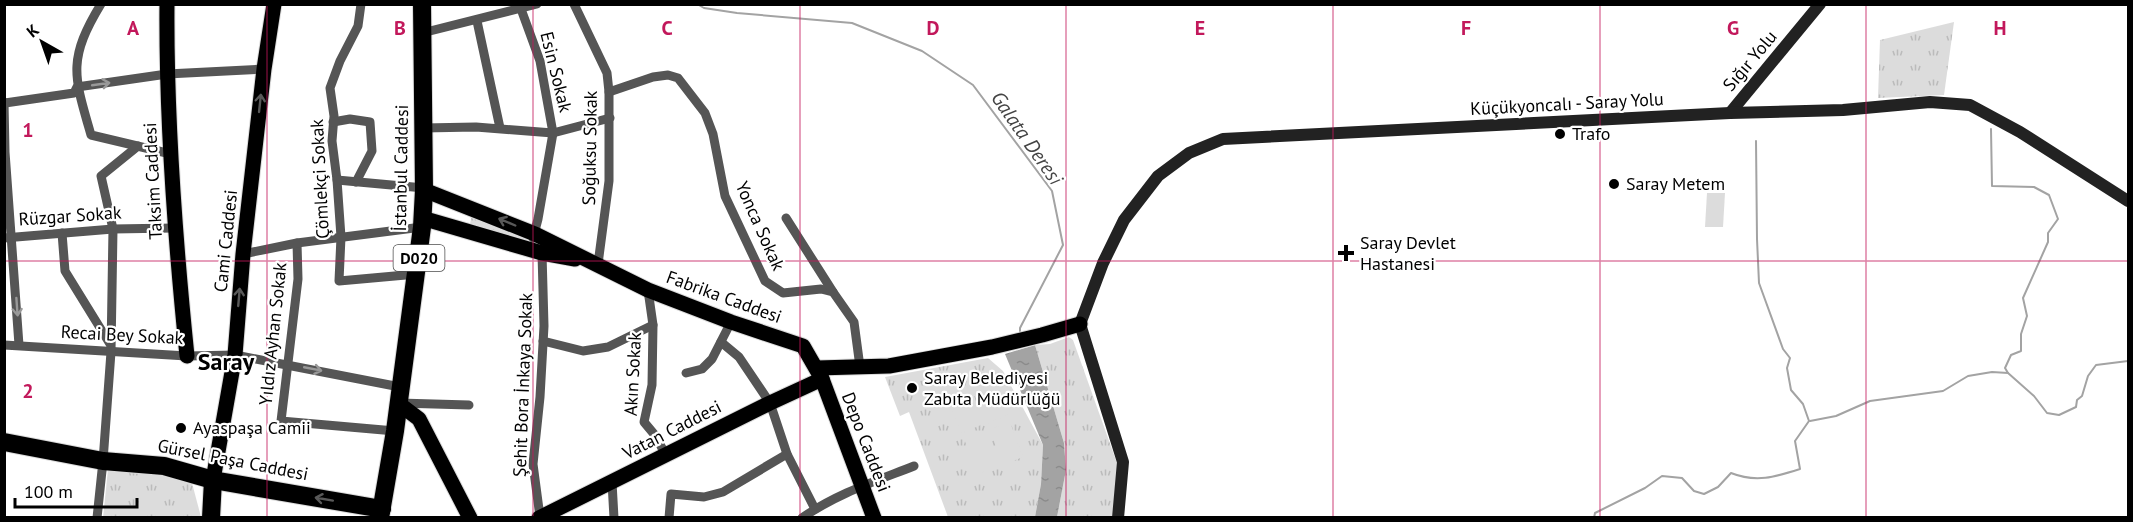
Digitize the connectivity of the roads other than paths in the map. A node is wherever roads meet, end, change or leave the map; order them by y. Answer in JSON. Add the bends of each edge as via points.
{"nodes":[{"id":1,"x":101,"y":4,"type":"edge"},
{"id":2,"x":167,"y":4,"type":"edge"},
{"id":3,"x":274,"y":4,"type":"edge"},
{"id":4,"x":361,"y":4,"type":"edge"},
{"id":5,"x":422,"y":4,"type":"edge"},
{"id":6,"x":537,"y":4,"type":"edge"},
{"id":7,"x":574,"y":4,"type":"edge"},
{"id":8,"x":1820,"y":4,"type":"edge"},
{"id":9,"x":510,"y":8,"type":"edge"},
{"id":10,"x":521,"y":9,"type":"junction"},
{"id":11,"x":477,"y":21,"type":"junction"},
{"id":12,"x":422,"y":33,"type":"junction"},
{"id":13,"x":264,"y":69,"type":"junction"},
{"id":14,"x":167,"y":74,"type":"junction"},
{"id":15,"x":77,"y":87,"type":"junction"},
{"id":16,"x":609,"y":92,"type":"junction"},
{"id":17,"x":4,"y":102,"type":"edge"},
{"id":18,"x":1730,"y":113,"type":"junction"},
{"id":19,"x":610,"y":118,"type":"junction"},
{"id":20,"x":333,"y":122,"type":"junction"},
{"id":21,"x":423,"y":128,"type":"junction"},
{"id":22,"x":500,"y":128,"type":"junction"},
{"id":23,"x":553,"y":134,"type":"junction"},
{"id":24,"x":138,"y":146,"type":"junction"},
{"id":25,"x":5,"y":152,"type":"edge"},
{"id":26,"x":171,"y":154,"type":"junction"},
{"id":27,"x":337,"y":180,"type":"junction"},
{"id":28,"x":356,"y":182,"type":"junction"},
{"id":29,"x":424,"y":189,"type":"junction"},
{"id":30,"x":2128,"y":201,"type":"edge"},
{"id":31,"x":786,"y":218,"type":"dead end"},
{"id":32,"x":422,"y":223,"type":"junction"},
{"id":33,"x":174,"y":228,"type":"junction"},
{"id":34,"x":113,"y":229,"type":"junction"},
{"id":35,"x":62,"y":233,"type":"junction"},
{"id":36,"x":535,"y":234,"type":"junction"},
{"id":37,"x":8,"y":237,"type":"edge"},
{"id":38,"x":340,"y":237,"type":"junction"},
{"id":39,"x":297,"y":243,"type":"junction"},
{"id":40,"x":535,"y":251,"type":"junction"},
{"id":41,"x":243,"y":254,"type":"junction"},
{"id":42,"x":598,"y":264,"type":"junction"},
{"id":43,"x":417,"y":274,"type":"junction"},
{"id":44,"x":648,"y":290,"type":"junction"},
{"id":45,"x":833,"y":292,"type":"junction"},
{"id":46,"x":731,"y":322,"type":"junction"},
{"id":47,"x":1080,"y":324,"type":"junction"},
{"id":48,"x":653,"y":325,"type":"junction"},
{"id":49,"x":543,"y":341,"type":"junction"},
{"id":50,"x":722,"y":342,"type":"junction"},
{"id":51,"x":4,"y":345,"type":"edge"},
{"id":52,"x":20,"y":345,"type":"junction"},
{"id":53,"x":111,"y":349,"type":"junction"},
{"id":54,"x":187,"y":356,"type":"junction"},
{"id":55,"x":234,"y":356,"type":"junction"},
{"id":56,"x":287,"y":364,"type":"junction"},
{"id":57,"x":860,"y":367,"type":"junction"},
{"id":58,"x":686,"y":373,"type":"dead end"},
{"id":59,"x":820,"y":374,"type":"junction"},
{"id":60,"x":399,"y":395,"type":"junction"},
{"id":61,"x":770,"y":403,"type":"junction"},
{"id":62,"x":469,"y":405,"type":"dead end"},
{"id":63,"x":395,"y":431,"type":"junction"},
{"id":64,"x":4,"y":442,"type":"edge"},
{"id":65,"x":787,"y":454,"type":"junction"},
{"id":66,"x":666,"y":455,"type":"junction"},
{"id":67,"x":103,"y":461,"type":"junction"},
{"id":68,"x":914,"y":466,"type":"dead end"},
{"id":69,"x":213,"y":480,"type":"junction"},
{"id":70,"x":612,"y":482,"type":"junction"},
{"id":71,"x":862,"y":487,"type":"junction"},
{"id":72,"x":815,"y":509,"type":"junction"},
{"id":73,"x":381,"y":513,"type":"edge"},
{"id":74,"x":540,"y":517,"type":"edge"},
{"id":75,"x":97,"y":518,"type":"edge"},
{"id":76,"x":211,"y":518,"type":"edge"},
{"id":77,"x":470,"y":518,"type":"edge"},
{"id":78,"x":614,"y":518,"type":"edge"},
{"id":79,"x":669,"y":518,"type":"edge"},
{"id":80,"x":802,"y":518,"type":"edge"},
{"id":81,"x":874,"y":518,"type":"edge"},
{"id":82,"x":1118,"y":518,"type":"edge"}],
"edges":[{"from":1,"to":15,"type":"street","via":[[77,54]]},
{"from":2,"to":14,"type":"main road","name":"Taksim Caddesi"},
{"from":3,"to":13,"type":"main road","name":"Cami Caddesi"},
{"from":4,"to":20,"type":"street","name":"Çömlekçi Sokak","via":[[358,26],[330,88]]},
{"from":5,"to":12,"type":"highway","name":"İstanbul Caddesi","number":"D020"},
{"from":6,"to":10,"type":"street"},
{"from":7,"to":16,"type":"street","name":"Soğuksu Sokak","via":[[607,73]]},
{"from":8,"to":18,"type":"main road","name":"Sığır Yolu"},
{"from":9,"to":10,"type":"street"},
{"from":9,"to":11,"type":"street"},
{"from":10,"to":23,"type":"street","name":"Esin Sokak","via":[[540,61]]},
{"from":11,"to":12,"type":"street"},
{"from":11,"to":22,"type":"street"},
{"from":12,"to":21,"type":"highway","name":"İstanbul Caddesi","number":"D020"},
{"from":13,"to":14,"type":"street"},
{"from":41,"to":13,"type":"main road","name":"Cami Caddesi","one_way":true},
{"from":15,"to":14,"type":"street","one_way":true},
{"from":14,"to":26,"type":"main road","name":"Taksim Caddesi"},
{"from":15,"to":17,"type":"street","via":[[74,93]]},
{"from":15,"to":24,"type":"street","via":[[91,135]]},
{"from":16,"to":19,"type":"street","name":"Soğuksu Sokak"},
{"from":16,"to":45,"type":"street","name":"Yonca Sokak","via":[[653,77],[678,78],[705,112],[725,196],[765,281],[783,293],[821,289]]},
{"from":17,"to":25,"type":"street"},
{"from":18,"to":30,"type":"main road","name":"Küçükyoncalı - Saray Yolu","via":[[1842,110],[1930,102],[1970,105]]},
{"from":18,"to":47,"type":"main road","name":"Küçükyoncalı - Saray Yolu","via":[[1223,139],[1189,153],[1158,176],[1124,219]]},
{"from":19,"to":23,"type":"street"},
{"from":19,"to":42,"type":"street","name":"Soğuksu Sokak","via":[[609,181]]},
{"from":20,"to":27,"type":"street","name":"Çömlekçi Sokak"},
{"from":20,"to":28,"type":"street","via":[[370,122],[372,151]]},
{"from":21,"to":22,"type":"street"},
{"from":21,"to":29,"type":"highway","name":"İstanbul Caddesi","number":"D020"},
{"from":22,"to":23,"type":"street"},
{"from":23,"to":36,"type":"street","name":"Esin Sokak"},
{"from":24,"to":26,"type":"street"},
{"from":24,"to":34,"type":"street","via":[[100,176]]},
{"from":25,"to":37,"type":"street"},
{"from":26,"to":33,"type":"main road","name":"Taksim Caddesi"},
{"from":27,"to":28,"type":"street"},
{"from":27,"to":38,"type":"street","name":"Çömlekçi Sokak"},
{"from":28,"to":29,"type":"street"},
{"from":29,"to":32,"type":"highway","name":"İstanbul Caddesi","number":"D020"},
{"from":36,"to":29,"type":"main road","name":"Fabrika Caddesi","one_way":true},
{"from":31,"to":45,"type":"street"},
{"from":32,"to":38,"type":"street"},
{"from":32,"to":40,"type":"main road","name":"Fabrika Caddesi"},
{"from":32,"to":43,"type":"highway","name":"İstanbul Caddesi","number":"D020"},
{"from":33,"to":34,"type":"street","name":"Rüzgar Sokak"},
{"from":33,"to":54,"type":"main road","name":"Taksim Caddesi"},
{"from":34,"to":35,"type":"street","name":"Rüzgar Sokak"},
{"from":34,"to":53,"type":"street"},
{"from":35,"to":37,"type":"street","name":"Rüzgar Sokak"},
{"from":35,"to":53,"type":"street","via":[[65,271]]},
{"from":36,"to":40,"type":"street","name":"Esin Sokak"},
{"from":36,"to":42,"type":"main road","name":"Fabrika Caddesi"},
{"from":37,"to":52,"type":"street","one_way":true},
{"from":38,"to":39,"type":"street"},
{"from":38,"to":43,"type":"street","name":"Çömlekçi Sokak","via":[[339,281]]},
{"from":39,"to":41,"type":"street"},
{"from":39,"to":56,"type":"street","name":"Yıldız Ayhan Sokak","via":[[298,279]]},
{"from":40,"to":42,"type":"main road","name":"Fabrika Caddesi"},
{"from":40,"to":49,"type":"street","name":"Şehit Bora İnkaya Sokak"},
{"from":55,"to":41,"type":"main road","name":"Cami Caddesi","one_way":true},
{"from":42,"to":44,"type":"main road","name":"Fabrika Caddesi"},
{"from":43,"to":60,"type":"highway","name":"İstanbul Caddesi","number":"D020"},
{"from":44,"to":46,"type":"main road","name":"Fabrika Caddesi"},
{"from":44,"to":48,"type":"street","name":"Akın Sokak"},
{"from":45,"to":57,"type":"street","via":[[854,322]]},
{"from":46,"to":50,"type":"street"},
{"from":46,"to":59,"type":"main road","name":"Fabrika Caddesi","via":[[803,346]]},
{"from":47,"to":57,"type":"main road","name":"Vatan Caddesi","via":[[1009,343],[888,366]]},
{"from":47,"to":82,"type":"main road","via":[[1123,462]]},
{"from":48,"to":49,"type":"street","via":[[608,347],[583,351]]},
{"from":48,"to":66,"type":"street","name":"Akın Sokak","via":[[652,385],[644,422]]},
{"from":49,"to":74,"type":"street","name":"Şehit Bora İnkaya Sokak","via":[[533,464]]},
{"from":50,"to":58,"type":"street","via":[[702,369]]},
{"from":50,"to":61,"type":"street","via":[[739,357]]},
{"from":51,"to":52,"type":"street","name":"Recai Bey Sokak"},
{"from":52,"to":53,"type":"street","name":"Recai Bey Sokak"},
{"from":53,"to":54,"type":"street","name":"Recai Bey Sokak"},
{"from":53,"to":67,"type":"street"},
{"from":54,"to":55,"type":"street","name":"Recai Bey Sokak"},
{"from":55,"to":56,"type":"street","name":"Recai Bey Sokak"},
{"from":55,"to":69,"type":"main road","name":"Cami Caddesi"},
{"from":56,"to":60,"type":"street","name":"Recai Bey Sokak","one_way":true},
{"from":56,"to":63,"type":"street","name":"Yıldız Ayhan Sokak","via":[[281,421]]},
{"from":57,"to":59,"type":"main road","name":"Vatan Caddesi"},
{"from":59,"to":61,"type":"main road","name":"Vatan Caddesi"},
{"from":59,"to":71,"type":"main road","name":"Depo Caddesi"},
{"from":60,"to":62,"type":"street","name":"Recai Bey Sokak"},
{"from":60,"to":63,"type":"highway","name":"İstanbul Caddesi","number":"D020"},
{"from":60,"to":77,"type":"main road","via":[[419,419]]},
{"from":61,"to":65,"type":"street"},
{"from":61,"to":66,"type":"main road","name":"Vatan Caddesi"},
{"from":63,"to":73,"type":"highway","name":"İstanbul Caddesi","number":"D020"},
{"from":64,"to":67,"type":"highway","name":"Gürsel Paşa Caddesi","number":"D020"},
{"from":65,"to":72,"type":"street"},
{"from":65,"to":79,"type":"street","via":[[723,492],[704,497],[671,494]]},
{"from":66,"to":70,"type":"main road","name":"Vatan Caddesi"},
{"from":67,"to":69,"type":"highway","name":"Gürsel Paşa Caddesi","number":"D020","via":[[164,466]]},
{"from":67,"to":75,"type":"street"},
{"from":68,"to":71,"type":"street"},
{"from":73,"to":69,"type":"highway","name":"Gürsel Paşa Caddesi","number":"D020","one_way":true},
{"from":69,"to":76,"type":"highway"},
{"from":70,"to":74,"type":"main road","name":"Vatan Caddesi"},
{"from":70,"to":78,"type":"street"},
{"from":71,"to":72,"type":"street"},
{"from":71,"to":81,"type":"main road","name":"Depo Caddesi"},
{"from":72,"to":80,"type":"street"}]}
